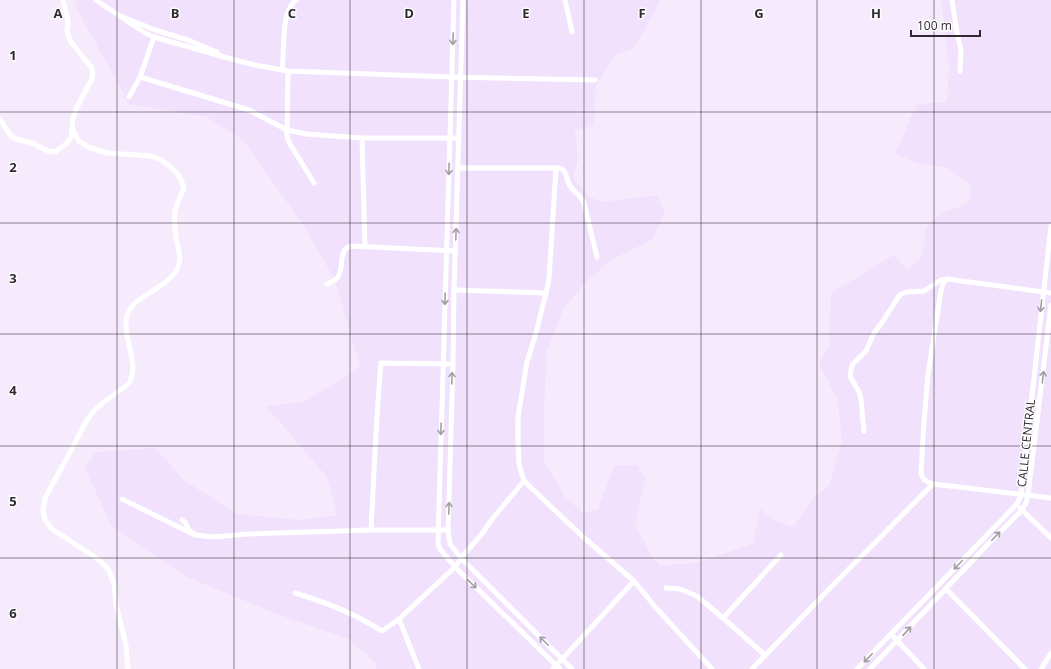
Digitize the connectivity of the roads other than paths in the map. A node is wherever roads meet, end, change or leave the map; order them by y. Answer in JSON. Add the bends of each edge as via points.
{"nodes":[{"id":1,"x":63,"y":0,"type":"edge"},
{"id":2,"x":96,"y":0,"type":"edge"},
{"id":3,"x":296,"y":0,"type":"edge"},
{"id":4,"x":454,"y":0,"type":"edge"},
{"id":5,"x":463,"y":0,"type":"edge"},
{"id":6,"x":565,"y":0,"type":"edge"},
{"id":7,"x":952,"y":0,"type":"edge"},
{"id":8,"x":116,"y":14,"type":"junction"},
{"id":9,"x":572,"y":32,"type":"dead end"},
{"id":10,"x":154,"y":37,"type":"junction"},
{"id":11,"x":242,"y":62,"type":"junction"},
{"id":12,"x":282,"y":70,"type":"junction"},
{"id":13,"x":288,"y":71,"type":"junction"},
{"id":14,"x":960,"y":71,"type":"dead end"},
{"id":15,"x":140,"y":77,"type":"junction"},
{"id":16,"x":452,"y":77,"type":"junction"},
{"id":17,"x":460,"y":78,"type":"junction"},
{"id":18,"x":595,"y":80,"type":"dead end"},
{"id":19,"x":129,"y":97,"type":"dead end"},
{"id":20,"x":0,"y":120,"type":"edge"},
{"id":21,"x":72,"y":128,"type":"junction"},
{"id":22,"x":287,"y":130,"type":"junction"},
{"id":23,"x":362,"y":138,"type":"junction"},
{"id":24,"x":450,"y":138,"type":"junction"},
{"id":25,"x":459,"y":138,"type":"junction"},
{"id":26,"x":458,"y":168,"type":"junction"},
{"id":27,"x":556,"y":168,"type":"junction"},
{"id":28,"x":314,"y":183,"type":"dead end"},
{"id":29,"x":1051,"y":226,"type":"edge"},
{"id":30,"x":365,"y":247,"type":"junction"},
{"id":31,"x":446,"y":250,"type":"junction"},
{"id":32,"x":456,"y":251,"type":"junction"},
{"id":33,"x":597,"y":257,"type":"dead end"},
{"id":34,"x":947,"y":279,"type":"junction"},
{"id":35,"x":327,"y":284,"type":"dead end"},
{"id":36,"x":454,"y":290,"type":"junction"},
{"id":37,"x":1043,"y":292,"type":"junction"},
{"id":38,"x":546,"y":293,"type":"junction"},
{"id":39,"x":1051,"y":293,"type":"edge"},
{"id":40,"x":1051,"y":305,"type":"edge"},
{"id":41,"x":443,"y":364,"type":"junction"},
{"id":42,"x":453,"y":364,"type":"junction"},
{"id":43,"x":864,"y":431,"type":"dead end"},
{"id":44,"x":524,"y":480,"type":"junction"},
{"id":45,"x":933,"y":484,"type":"junction"},
{"id":46,"x":1021,"y":494,"type":"junction"},
{"id":47,"x":1028,"y":495,"type":"junction"},
{"id":48,"x":1051,"y":498,"type":"edge"},
{"id":49,"x":122,"y":499,"type":"dead end"},
{"id":50,"x":1016,"y":505,"type":"junction"},
{"id":51,"x":1022,"y":510,"type":"junction"},
{"id":52,"x":182,"y":520,"type":"dead end"},
{"id":53,"x":371,"y":530,"type":"junction"},
{"id":54,"x":438,"y":530,"type":"junction"},
{"id":55,"x":448,"y":530,"type":"junction"},
{"id":56,"x":195,"y":535,"type":"junction"},
{"id":57,"x":1051,"y":538,"type":"edge"},
{"id":58,"x":781,"y":556,"type":"dead end"},
{"id":59,"x":461,"y":558,"type":"junction"},
{"id":60,"x":455,"y":567,"type":"junction"},
{"id":61,"x":634,"y":582,"type":"junction"},
{"id":62,"x":666,"y":588,"type":"dead end"},
{"id":63,"x":946,"y":589,"type":"junction"},
{"id":64,"x":295,"y":593,"type":"dead end"},
{"id":65,"x":723,"y":618,"type":"junction"},
{"id":66,"x":398,"y":619,"type":"junction"},
{"id":67,"x":892,"y":634,"type":"junction"},
{"id":68,"x":898,"y":640,"type":"junction"},
{"id":69,"x":1051,"y":653,"type":"edge"},
{"id":70,"x":765,"y":655,"type":"junction"},
{"id":71,"x":562,"y":659,"type":"junction"},
{"id":72,"x":556,"y":668,"type":"edge"},
{"id":73,"x":128,"y":669,"type":"edge"},
{"id":74,"x":419,"y":669,"type":"edge"},
{"id":75,"x":572,"y":669,"type":"edge"},
{"id":76,"x":712,"y":669,"type":"edge"},
{"id":77,"x":752,"y":669,"type":"edge"},
{"id":78,"x":857,"y":669,"type":"edge"},
{"id":79,"x":870,"y":669,"type":"edge"},
{"id":80,"x":924,"y":669,"type":"edge"},
{"id":81,"x":1025,"y":669,"type":"edge"},
{"id":82,"x":1041,"y":669,"type":"edge"}],
"edges":[{"from":1,"to":21,"type":"street","via":[[71,42],[93,73],[77,107]]},
{"from":2,"to":8,"type":"street"},
{"from":3,"to":12,"type":"street","via":[[288,11],[285,26]]},
{"from":4,"to":16,"type":"street","one_way":true},
{"from":5,"to":17,"type":"street"},
{"from":6,"to":9,"type":"street"},
{"from":7,"to":14,"type":"street","via":[[961,50]]},
{"from":8,"to":10,"type":"street"},
{"from":8,"to":11,"type":"street"},
{"from":10,"to":11,"type":"street"},
{"from":10,"to":15,"type":"street"},
{"from":11,"to":12,"type":"street"},
{"from":12,"to":13,"type":"street"},
{"from":13,"to":16,"type":"street"},
{"from":13,"to":22,"type":"street"},
{"from":15,"to":19,"type":"street"},
{"from":15,"to":22,"type":"street","via":[[250,110]]},
{"from":16,"to":17,"type":"street"},
{"from":16,"to":24,"type":"street"},
{"from":17,"to":18,"type":"street"},
{"from":17,"to":25,"type":"street"},
{"from":20,"to":21,"type":"street","via":[[16,139],[55,152],[71,137]]},
{"from":21,"to":73,"type":"street","via":[[78,140],[88,147],[107,153],[151,156],[161,160],[174,168],[184,187],[175,211],[176,236],[181,256],[177,270],[159,288],[134,303],[128,313],[126,326],[133,362],[128,384],[93,412],[45,499],[43,510],[45,520],[52,529],[98,559],[108,569],[114,583]]},
{"from":22,"to":23,"type":"street"},
{"from":22,"to":28,"type":"street","via":[[290,144]]},
{"from":23,"to":24,"type":"street"},
{"from":23,"to":30,"type":"street"},
{"from":24,"to":25,"type":"street"},
{"from":24,"to":31,"type":"street","one_way":true},
{"from":25,"to":26,"type":"street"},
{"from":26,"to":27,"type":"street"},
{"from":32,"to":26,"type":"street","one_way":true},
{"from":27,"to":33,"type":"street","via":[[564,170],[569,184],[584,202]]},
{"from":27,"to":38,"type":"street"},
{"from":29,"to":37,"type":"street","name":"CALLE CENTRAL"},
{"from":30,"to":31,"type":"street"},
{"from":30,"to":35,"type":"street","via":[[347,247],[339,275]]},
{"from":31,"to":32,"type":"street"},
{"from":31,"to":41,"type":"street","one_way":true},
{"from":32,"to":36,"type":"street"},
{"from":34,"to":37,"type":"street"},
{"from":34,"to":43,"type":"street","via":[[924,291],[901,294],[874,333],[866,351],[852,365],[850,376],[862,399]]},
{"from":34,"to":45,"type":"street","via":[[941,290],[924,421],[921,472],[923,479]]},
{"from":36,"to":38,"type":"street"},
{"from":36,"to":42,"type":"street"},
{"from":37,"to":39,"type":"street"},
{"from":37,"to":46,"type":"street","name":"CALLE CENTRAL","one_way":true},
{"from":38,"to":44,"type":"street","via":[[527,362],[518,417],[519,464]]},
{"from":47,"to":40,"type":"street","name":"CALLE CENTRAL","one_way":true},
{"from":41,"to":42,"type":"street"},
{"from":41,"to":53,"type":"street","via":[[381,363]]},
{"from":41,"to":54,"type":"street","one_way":true},
{"from":55,"to":42,"type":"street","one_way":true},
{"from":44,"to":59,"type":"street"},
{"from":44,"to":61,"type":"street"},
{"from":45,"to":46,"type":"street"},
{"from":45,"to":70,"type":"street"},
{"from":46,"to":47,"type":"street"},
{"from":46,"to":50,"type":"street","name":"CALLE CENTRAL"},
{"from":47,"to":48,"type":"street"},
{"from":47,"to":51,"type":"street","name":"CALLE CENTRAL"},
{"from":49,"to":56,"type":"street"},
{"from":50,"to":51,"type":"street"},
{"from":50,"to":67,"type":"street","name":"CALLE CENTRAL","one_way":true},
{"from":51,"to":57,"type":"street"},
{"from":63,"to":51,"type":"street","name":"CALLE CENTRAL","one_way":true},
{"from":52,"to":56,"type":"street"},
{"from":53,"to":54,"type":"street"},
{"from":53,"to":56,"type":"street","via":[[214,537]]},
{"from":54,"to":55,"type":"street"},
{"from":54,"to":60,"type":"street","via":[[440,549]]},
{"from":55,"to":59,"type":"street","via":[[450,544]]},
{"from":58,"to":65,"type":"street"},
{"from":59,"to":60,"type":"street"},
{"from":71,"to":59,"type":"street","one_way":true},
{"from":60,"to":66,"type":"street"},
{"from":60,"to":72,"type":"street","one_way":true},
{"from":61,"to":71,"type":"street"},
{"from":61,"to":76,"type":"street"},
{"from":62,"to":65,"type":"street","via":[[680,589],[697,596]]},
{"from":68,"to":63,"type":"street","name":"CALLE CENTRAL","one_way":true},
{"from":63,"to":81,"type":"street"},
{"from":64,"to":66,"type":"street","via":[[331,605],[382,631]]},
{"from":65,"to":70,"type":"street"},
{"from":66,"to":74,"type":"street"},
{"from":67,"to":68,"type":"street"},
{"from":67,"to":78,"type":"street","name":"CALLE CENTRAL","one_way":true},
{"from":68,"to":79,"type":"street","name":"CALLE CENTRAL"},
{"from":68,"to":80,"type":"street"},
{"from":69,"to":82,"type":"street"},
{"from":70,"to":77,"type":"street"},
{"from":71,"to":72,"type":"street"},
{"from":71,"to":75,"type":"street"}]}
